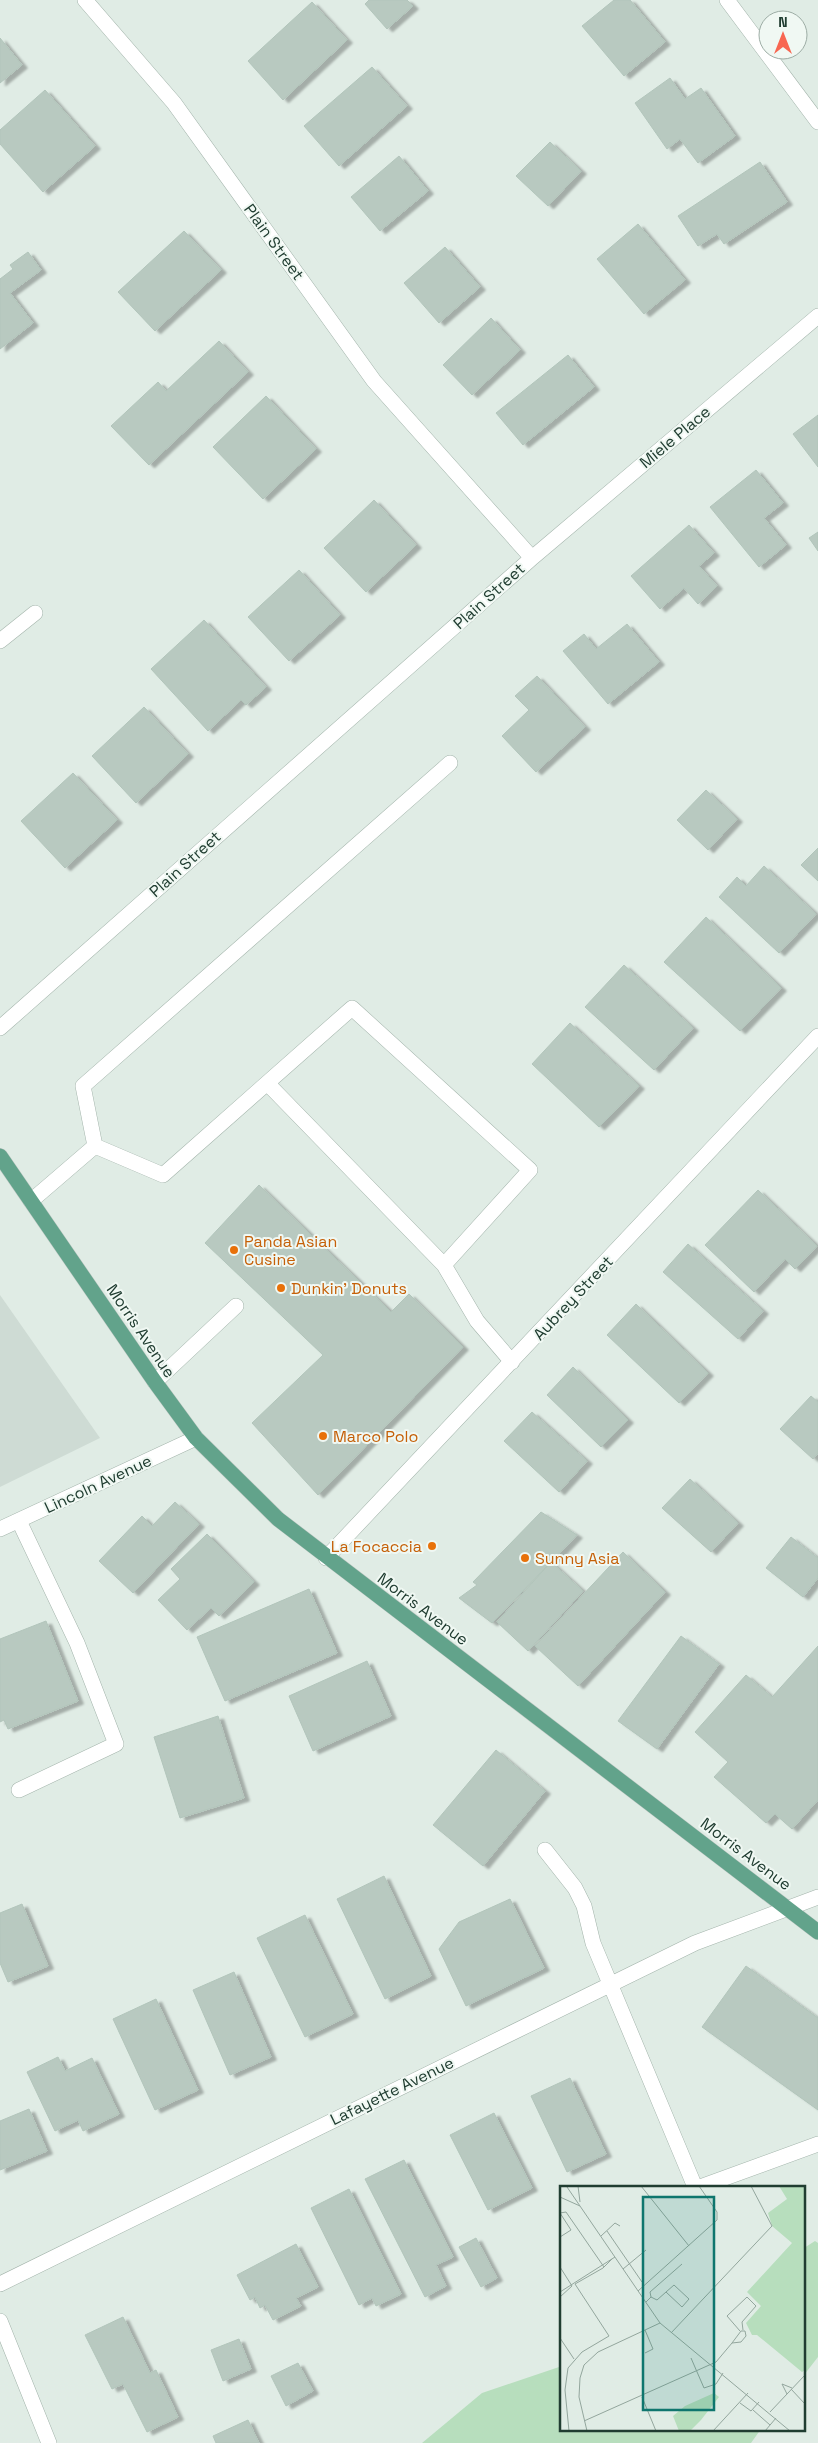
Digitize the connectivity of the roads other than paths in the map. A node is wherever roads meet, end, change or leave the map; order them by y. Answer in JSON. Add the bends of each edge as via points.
{"nodes":[{"id":1,"x":85,"y":0,"type":"edge"},
{"id":2,"x":727,"y":0,"type":"edge"},
{"id":3,"x":818,"y":122,"type":"edge"},
{"id":4,"x":818,"y":316,"type":"edge"},
{"id":5,"x":532,"y":558,"type":"junction"},
{"id":6,"x":35,"y":613,"type":"dead end"},
{"id":7,"x":0,"y":641,"type":"edge"},
{"id":8,"x":450,"y":763,"type":"dead end"},
{"id":9,"x":0,"y":1028,"type":"edge"},
{"id":10,"x":818,"y":1036,"type":"edge"},
{"id":11,"x":267,"y":1083,"type":"junction"},
{"id":12,"x":95,"y":1146,"type":"junction"},
{"id":13,"x":0,"y":1156,"type":"edge"},
{"id":14,"x":31,"y":1201,"type":"junction"},
{"id":15,"x":444,"y":1265,"type":"junction"},
{"id":16,"x":236,"y":1306,"type":"dead end"},
{"id":17,"x":512,"y":1362,"type":"junction"},
{"id":18,"x":155,"y":1382,"type":"junction"},
{"id":19,"x":196,"y":1438,"type":"junction"},
{"id":20,"x":19,"y":1521,"type":"junction"},
{"id":21,"x":0,"y":1530,"type":"edge"},
{"id":22,"x":326,"y":1558,"type":"junction"},
{"id":23,"x":18,"y":1790,"type":"dead end"},
{"id":24,"x":545,"y":1850,"type":"dead end"},
{"id":25,"x":818,"y":1897,"type":"edge"},
{"id":26,"x":787,"y":1908,"type":"junction"},
{"id":27,"x":818,"y":1932,"type":"edge"},
{"id":28,"x":610,"y":1984,"type":"junction"},
{"id":29,"x":818,"y":2144,"type":"edge"},
{"id":30,"x":696,"y":2186,"type":"edge"},
{"id":31,"x":703,"y":2186,"type":"edge"},
{"id":32,"x":0,"y":2284,"type":"edge"},
{"id":33,"x":0,"y":2321,"type":"edge"},
{"id":34,"x":49,"y":2443,"type":"edge"}],
"edges":[{"from":1,"to":5,"type":"street","name":"Plain Street","via":[[174,103],[374,381]]},
{"from":2,"to":3,"type":"street"},
{"from":4,"to":5,"type":"street","name":"Miele Place"},
{"from":5,"to":9,"type":"street","name":"Plain Street"},
{"from":6,"to":7,"type":"street"},
{"from":8,"to":12,"type":"street","via":[[83,1086]]},
{"from":10,"to":17,"type":"street","name":"Aubrey Street"},
{"from":11,"to":12,"type":"street","via":[[163,1175]]},
{"from":11,"to":15,"type":"street"},
{"from":11,"to":15,"type":"street","via":[[352,1008],[530,1170]]},
{"from":12,"to":14,"type":"street"},
{"from":13,"to":14,"type":"main road","name":"Morris Avenue"},
{"from":14,"to":18,"type":"main road","name":"Morris Avenue"},
{"from":15,"to":17,"type":"street","via":[[478,1321]]},
{"from":16,"to":18,"type":"street"},
{"from":17,"to":22,"type":"street","name":"Aubrey Street"},
{"from":18,"to":19,"type":"main road","name":"Morris Avenue"},
{"from":19,"to":20,"type":"street","name":"Lincoln Avenue"},
{"from":19,"to":22,"type":"main road","name":"Morris Avenue","via":[[278,1519]]},
{"from":20,"to":21,"type":"street","name":"Lincoln Avenue"},
{"from":20,"to":23,"type":"street","via":[[77,1643],[116,1744]]},
{"from":22,"to":26,"type":"main road","name":"Morris Avenue"},
{"from":24,"to":28,"type":"street","via":[[575,1888],[584,1906],[593,1943]]},
{"from":25,"to":26,"type":"street","name":"Lafayette Avenue"},
{"from":26,"to":27,"type":"main road","name":"Morris Avenue"},
{"from":26,"to":28,"type":"street","name":"Lafayette Avenue","via":[[695,1942]]},
{"from":28,"to":30,"type":"street"},
{"from":28,"to":32,"type":"street","name":"Lafayette Avenue"},
{"from":29,"to":31,"type":"street"},
{"from":33,"to":34,"type":"street"}]}
